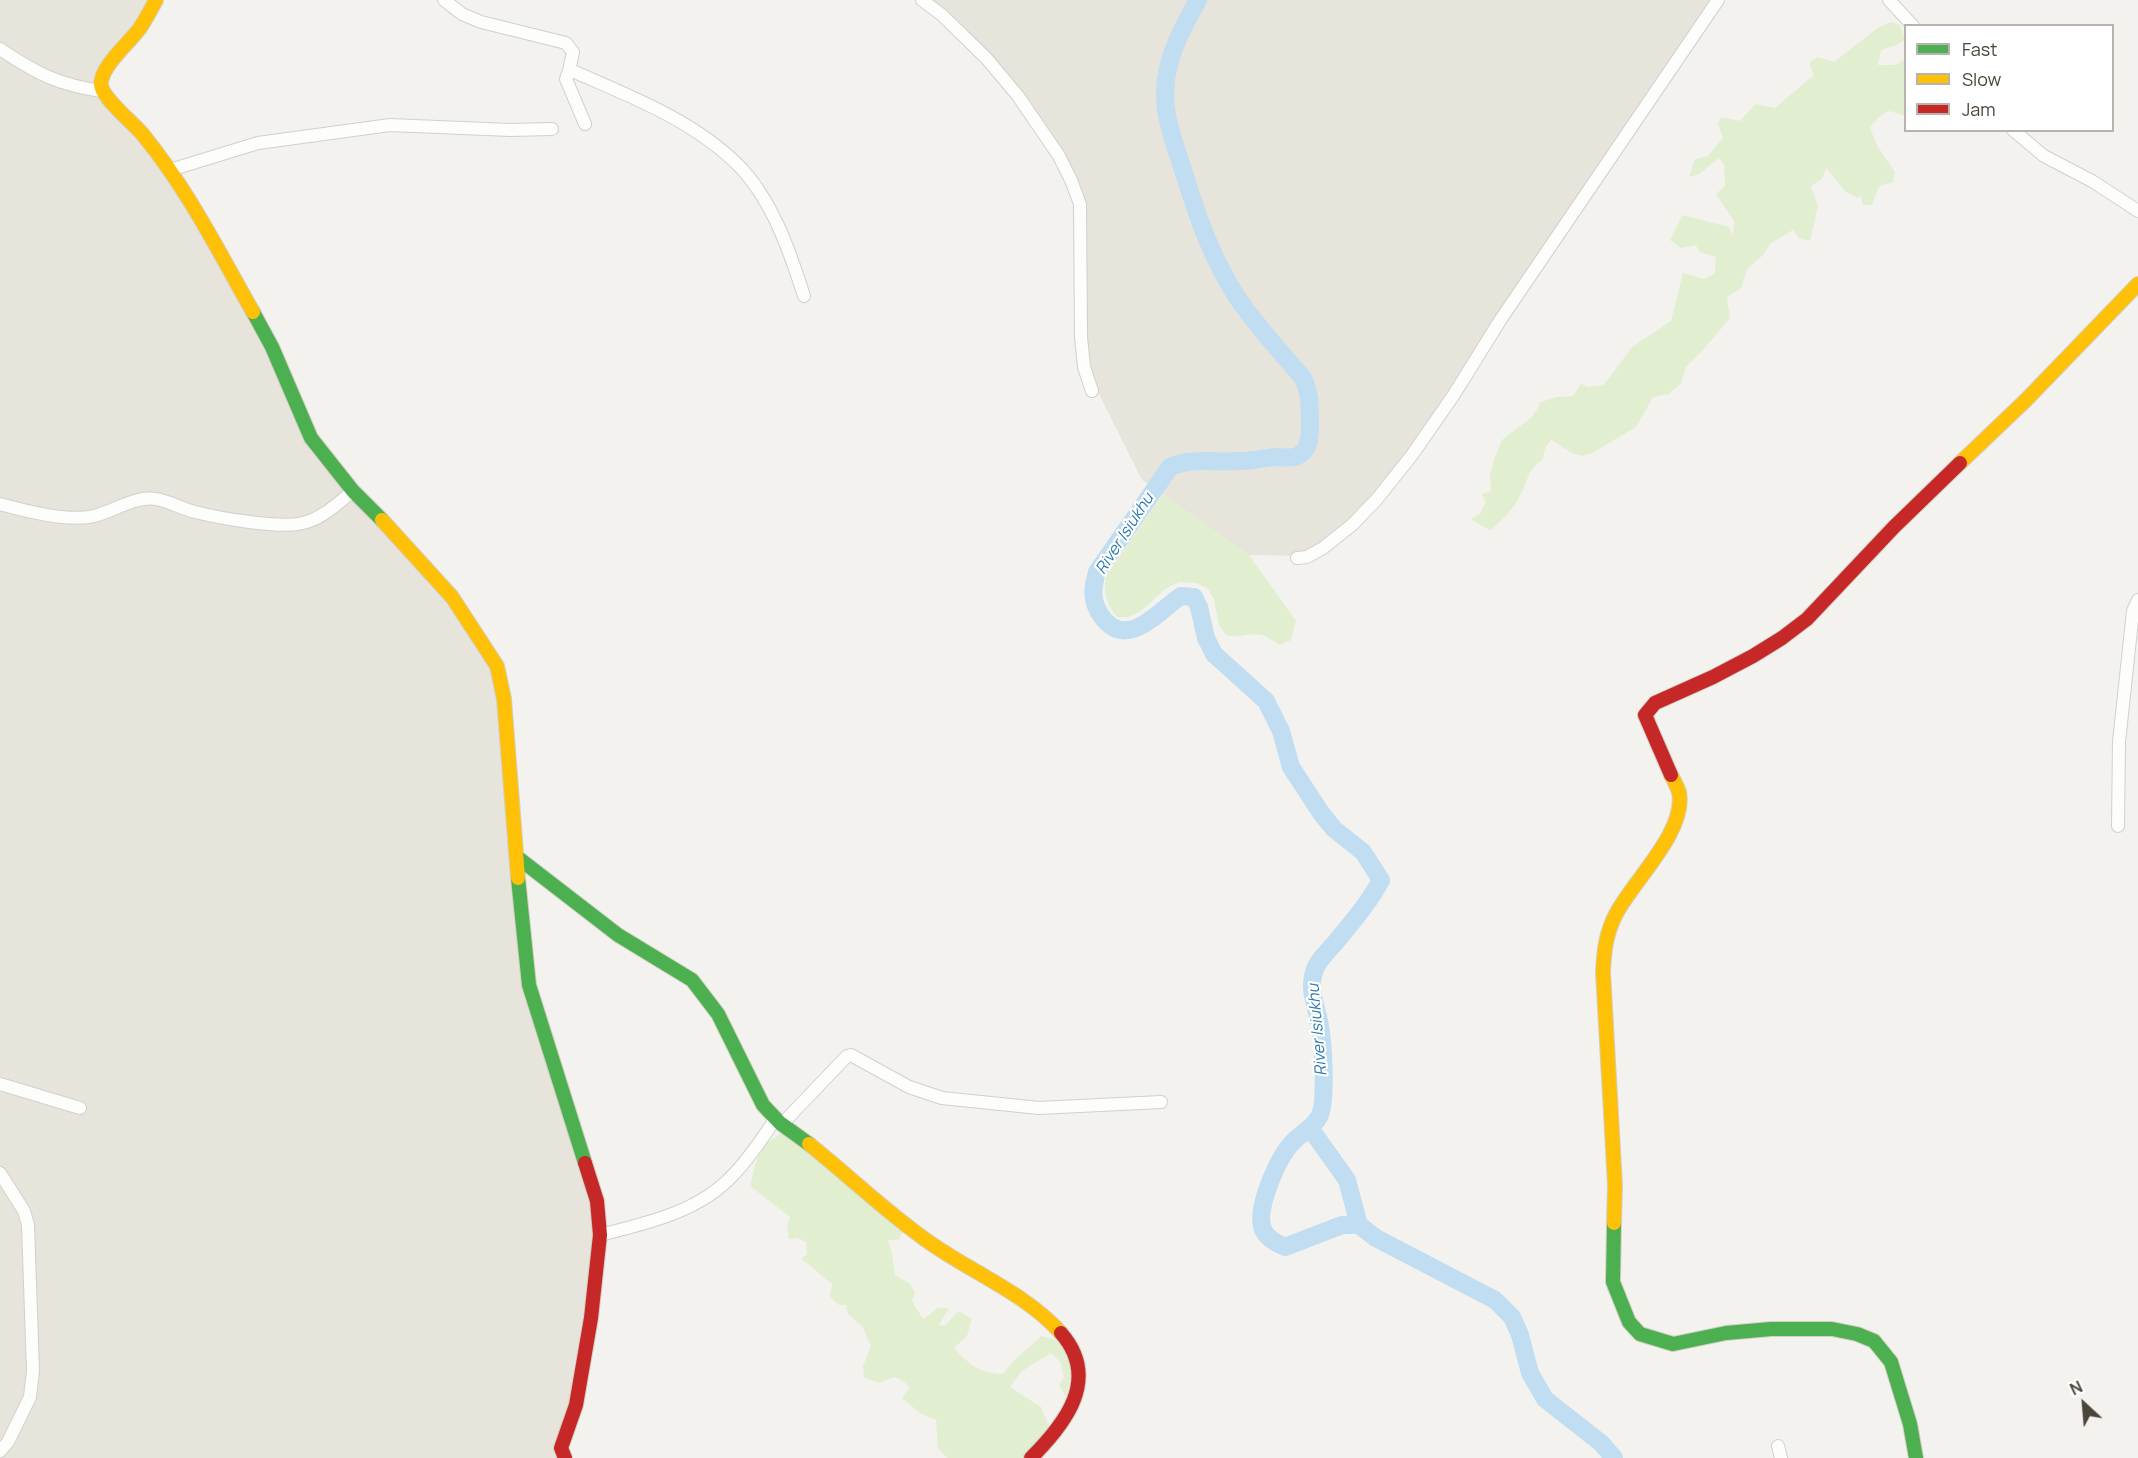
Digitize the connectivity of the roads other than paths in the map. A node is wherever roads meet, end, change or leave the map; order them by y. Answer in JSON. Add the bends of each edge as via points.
{"nodes":[{"id":1,"x":156,"y":0,"type":"edge"},
{"id":2,"x":444,"y":0,"type":"edge"},
{"id":3,"x":922,"y":0,"type":"edge"},
{"id":4,"x":1718,"y":0,"type":"edge"},
{"id":5,"x":1889,"y":0,"type":"edge"},
{"id":6,"x":1911,"y":24,"type":"edge"},
{"id":7,"x":0,"y":49,"type":"edge"},
{"id":8,"x":569,"y":71,"type":"junction"},
{"id":9,"x":102,"y":91,"type":"junction"},
{"id":10,"x":585,"y":124,"type":"dead end"},
{"id":11,"x":552,"y":129,"type":"dead end"},
{"id":12,"x":2015,"y":132,"type":"edge"},
{"id":13,"x":170,"y":170,"type":"junction"},
{"id":14,"x":2138,"y":211,"type":"edge"},
{"id":15,"x":2138,"y":284,"type":"edge"},
{"id":16,"x":804,"y":296,"type":"dead end"},
{"id":17,"x":1092,"y":391,"type":"dead end"},
{"id":18,"x":353,"y":491,"type":"junction"},
{"id":19,"x":0,"y":504,"type":"edge"},
{"id":20,"x":1297,"y":558,"type":"dead end"},
{"id":21,"x":2138,"y":600,"type":"edge"},
{"id":22,"x":2118,"y":826,"type":"dead end"},
{"id":23,"x":517,"y":857,"type":"junction"},
{"id":24,"x":0,"y":1084,"type":"edge"},
{"id":25,"x":1161,"y":1102,"type":"dead end"},
{"id":26,"x":80,"y":1108,"type":"dead end"},
{"id":27,"x":778,"y":1122,"type":"junction"},
{"id":28,"x":0,"y":1173,"type":"edge"},
{"id":29,"x":600,"y":1235,"type":"junction"},
{"id":30,"x":0,"y":1451,"type":"edge"},
{"id":31,"x":565,"y":1458,"type":"edge"},
{"id":32,"x":1031,"y":1458,"type":"edge"},
{"id":33,"x":1916,"y":1458,"type":"edge"}],
"edges":[{"from":1,"to":9,"type":"street","via":[[140,28],[108,67],[101,81]]},
{"from":2,"to":8,"type":"street","via":[[481,22],[566,43],[573,52]]},
{"from":3,"to":17,"type":"street","via":[[987,59],[1038,123],[1071,180],[1080,204],[1081,337],[1084,367]]},
{"from":4,"to":20,"type":"street","via":[[1412,455],[1352,525],[1323,548]]},
{"from":5,"to":6,"type":"street"},
{"from":7,"to":9,"type":"street","via":[[38,73],[77,88]]},
{"from":8,"to":10,"type":"street","via":[[566,79]]},
{"from":8,"to":16,"type":"street","via":[[677,120],[740,166],[774,217]]},
{"from":9,"to":13,"type":"street","via":[[143,134]]},
{"from":11,"to":13,"type":"street","via":[[390,125],[258,143]]},
{"from":12,"to":14,"type":"street","via":[[2044,156]]},
{"from":13,"to":18,"type":"street","via":[[272,347],[311,438]]},
{"from":15,"to":33,"type":"street","via":[[1807,619],[1753,656],[1655,703],[1645,715],[1679,793],[1680,806],[1659,851],[1607,931],[1605,947],[1615,1185],[1613,1282],[1621,1305],[1640,1334],[1673,1344],[1771,1329],[1832,1329],[1874,1341],[1891,1362]]},
{"from":18,"to":19,"type":"street","via":[[316,518],[289,525],[194,512],[156,499],[139,500],[93,516],[55,516]]},
{"from":18,"to":23,"type":"street","via":[[452,597],[497,666],[504,699]]},
{"from":21,"to":22,"type":"street","via":[[2133,611],[2119,742]]},
{"from":23,"to":27,"type":"street","via":[[618,935],[701,989],[722,1019],[758,1097]]},
{"from":23,"to":29,"type":"street","via":[[529,985],[594,1192]]},
{"from":24,"to":26,"type":"street"},
{"from":25,"to":27,"type":"street","via":[[1039,1108],[942,1098],[909,1087],[851,1055]]},
{"from":27,"to":29,"type":"street","via":[[733,1175],[710,1194],[684,1210]]},
{"from":27,"to":32,"type":"street","via":[[928,1242],[1006,1288],[1061,1333],[1075,1355],[1079,1376],[1074,1407]]},
{"from":28,"to":30,"type":"street","via":[[24,1211],[28,1225],[33,1371],[30,1397]]},
{"from":29,"to":31,"type":"street","via":[[576,1405],[561,1448]]}]}
